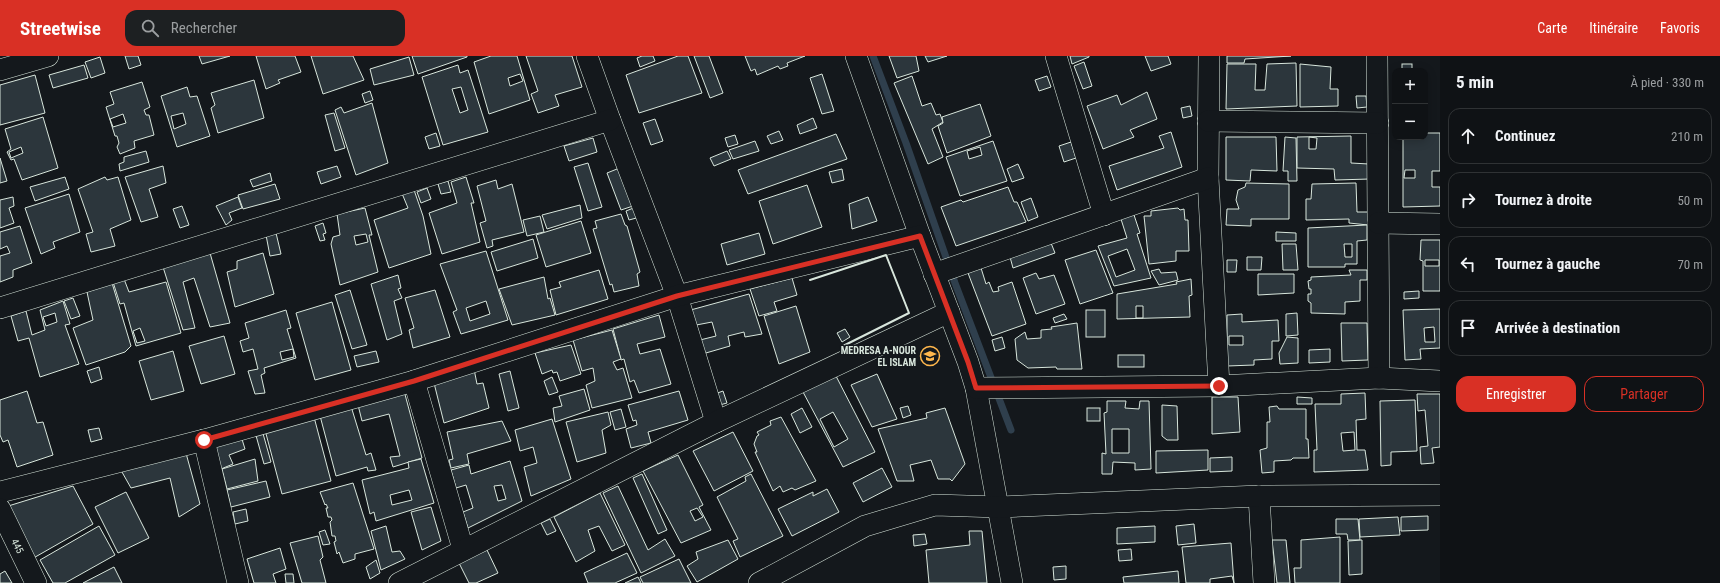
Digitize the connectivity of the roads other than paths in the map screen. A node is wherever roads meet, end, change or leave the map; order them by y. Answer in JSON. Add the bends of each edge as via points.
{"nodes":[{"id":1,"x":48,"y":56,"type":"edge"},
{"id":2,"x":587,"y":56,"type":"edge"},
{"id":3,"x":856,"y":56,"type":"edge"},
{"id":4,"x":1056,"y":56,"type":"edge"},
{"id":5,"x":1209,"y":56,"type":"edge"},
{"id":6,"x":1377,"y":56,"type":"edge"},
{"id":7,"x":0,"y":70,"type":"edge"},
{"id":8,"x":610,"y":120,"type":"junction"},
{"id":9,"x":1208,"y":121,"type":"junction"},
{"id":10,"x":1378,"y":123,"type":"junction"},
{"id":11,"x":1208,"y":178,"type":"junction"},
{"id":12,"x":1104,"y":214,"type":"junction"},
{"id":13,"x":1378,"y":223,"type":"junction"},
{"id":14,"x":1440,"y":224,"type":"edge"},
{"id":15,"x":920,"y":236,"type":"junction"},
{"id":16,"x":934,"y":274,"type":"junction"},
{"id":17,"x":677,"y":296,"type":"junction"},
{"id":18,"x":0,"y":308,"type":"edge"},
{"id":19,"x":949,"y":312,"type":"junction"},
{"id":20,"x":1379,"y":378,"type":"junction"},
{"id":21,"x":414,"y":381,"type":"junction"},
{"id":22,"x":1440,"y":381,"type":"edge"},
{"id":23,"x":1219,"y":386,"type":"junction"},
{"id":24,"x":976,"y":388,"type":"junction"},
{"id":25,"x":716,"y":422,"type":"junction"},
{"id":26,"x":204,"y":440,"type":"junction"},
{"id":27,"x":0,"y":492,"type":"edge"},
{"id":28,"x":1440,"y":495,"type":"edge"},
{"id":29,"x":1259,"y":496,"type":"junction"},
{"id":30,"x":998,"y":507,"type":"junction"},
{"id":31,"x":0,"y":508,"type":"edge"},
{"id":32,"x":463,"y":549,"type":"junction"},
{"id":33,"x":784,"y":577,"type":"edge"},
{"id":34,"x":36,"y":583,"type":"edge"},
{"id":35,"x":238,"y":583,"type":"edge"},
{"id":36,"x":400,"y":583,"type":"edge"},
{"id":37,"x":759,"y":583,"type":"edge"},
{"id":38,"x":1012,"y":583,"type":"edge"},
{"id":39,"x":1264,"y":583,"type":"edge"}],
"edges":[{"from":1,"to":7,"type":"street"},
{"from":2,"to":8,"type":"street"},
{"from":3,"to":15,"type":"street"},
{"from":4,"to":12,"type":"street"},
{"from":5,"to":9,"type":"street"},
{"from":6,"to":10,"type":"street"},
{"from":8,"to":17,"type":"street"},
{"from":8,"to":18,"type":"street"},
{"from":9,"to":10,"type":"street"},
{"from":9,"to":11,"type":"street"},
{"from":10,"to":13,"type":"street"},
{"from":11,"to":12,"type":"street"},
{"from":11,"to":23,"type":"street"},
{"from":12,"to":16,"type":"street"},
{"from":13,"to":14,"type":"street"},
{"from":13,"to":20,"type":"street"},
{"from":15,"to":16,"type":"street"},
{"from":15,"to":17,"type":"street"},
{"from":16,"to":19,"type":"street"},
{"from":17,"to":21,"type":"street"},
{"from":17,"to":25,"type":"street"},
{"from":19,"to":24,"type":"street"},
{"from":19,"to":25,"type":"street"},
{"from":20,"to":22,"type":"street"},
{"from":20,"to":23,"type":"street"},
{"from":21,"to":26,"type":"street"},
{"from":21,"to":32,"type":"street"},
{"from":23,"to":24,"type":"street"},
{"from":24,"to":30,"type":"street"},
{"from":25,"to":32,"type":"street"},
{"from":26,"to":27,"type":"street"},
{"from":26,"to":35,"type":"street"},
{"from":28,"to":29,"type":"street"},
{"from":29,"to":30,"type":"street"},
{"from":29,"to":39,"type":"street"},
{"from":30,"to":33,"type":"street","via":[[935,505],[865,526]]},
{"from":30,"to":38,"type":"street"},
{"from":31,"to":34,"type":"street","name":"445"},
{"from":32,"to":36,"type":"street"},
{"from":33,"to":37,"type":"street"}]}
